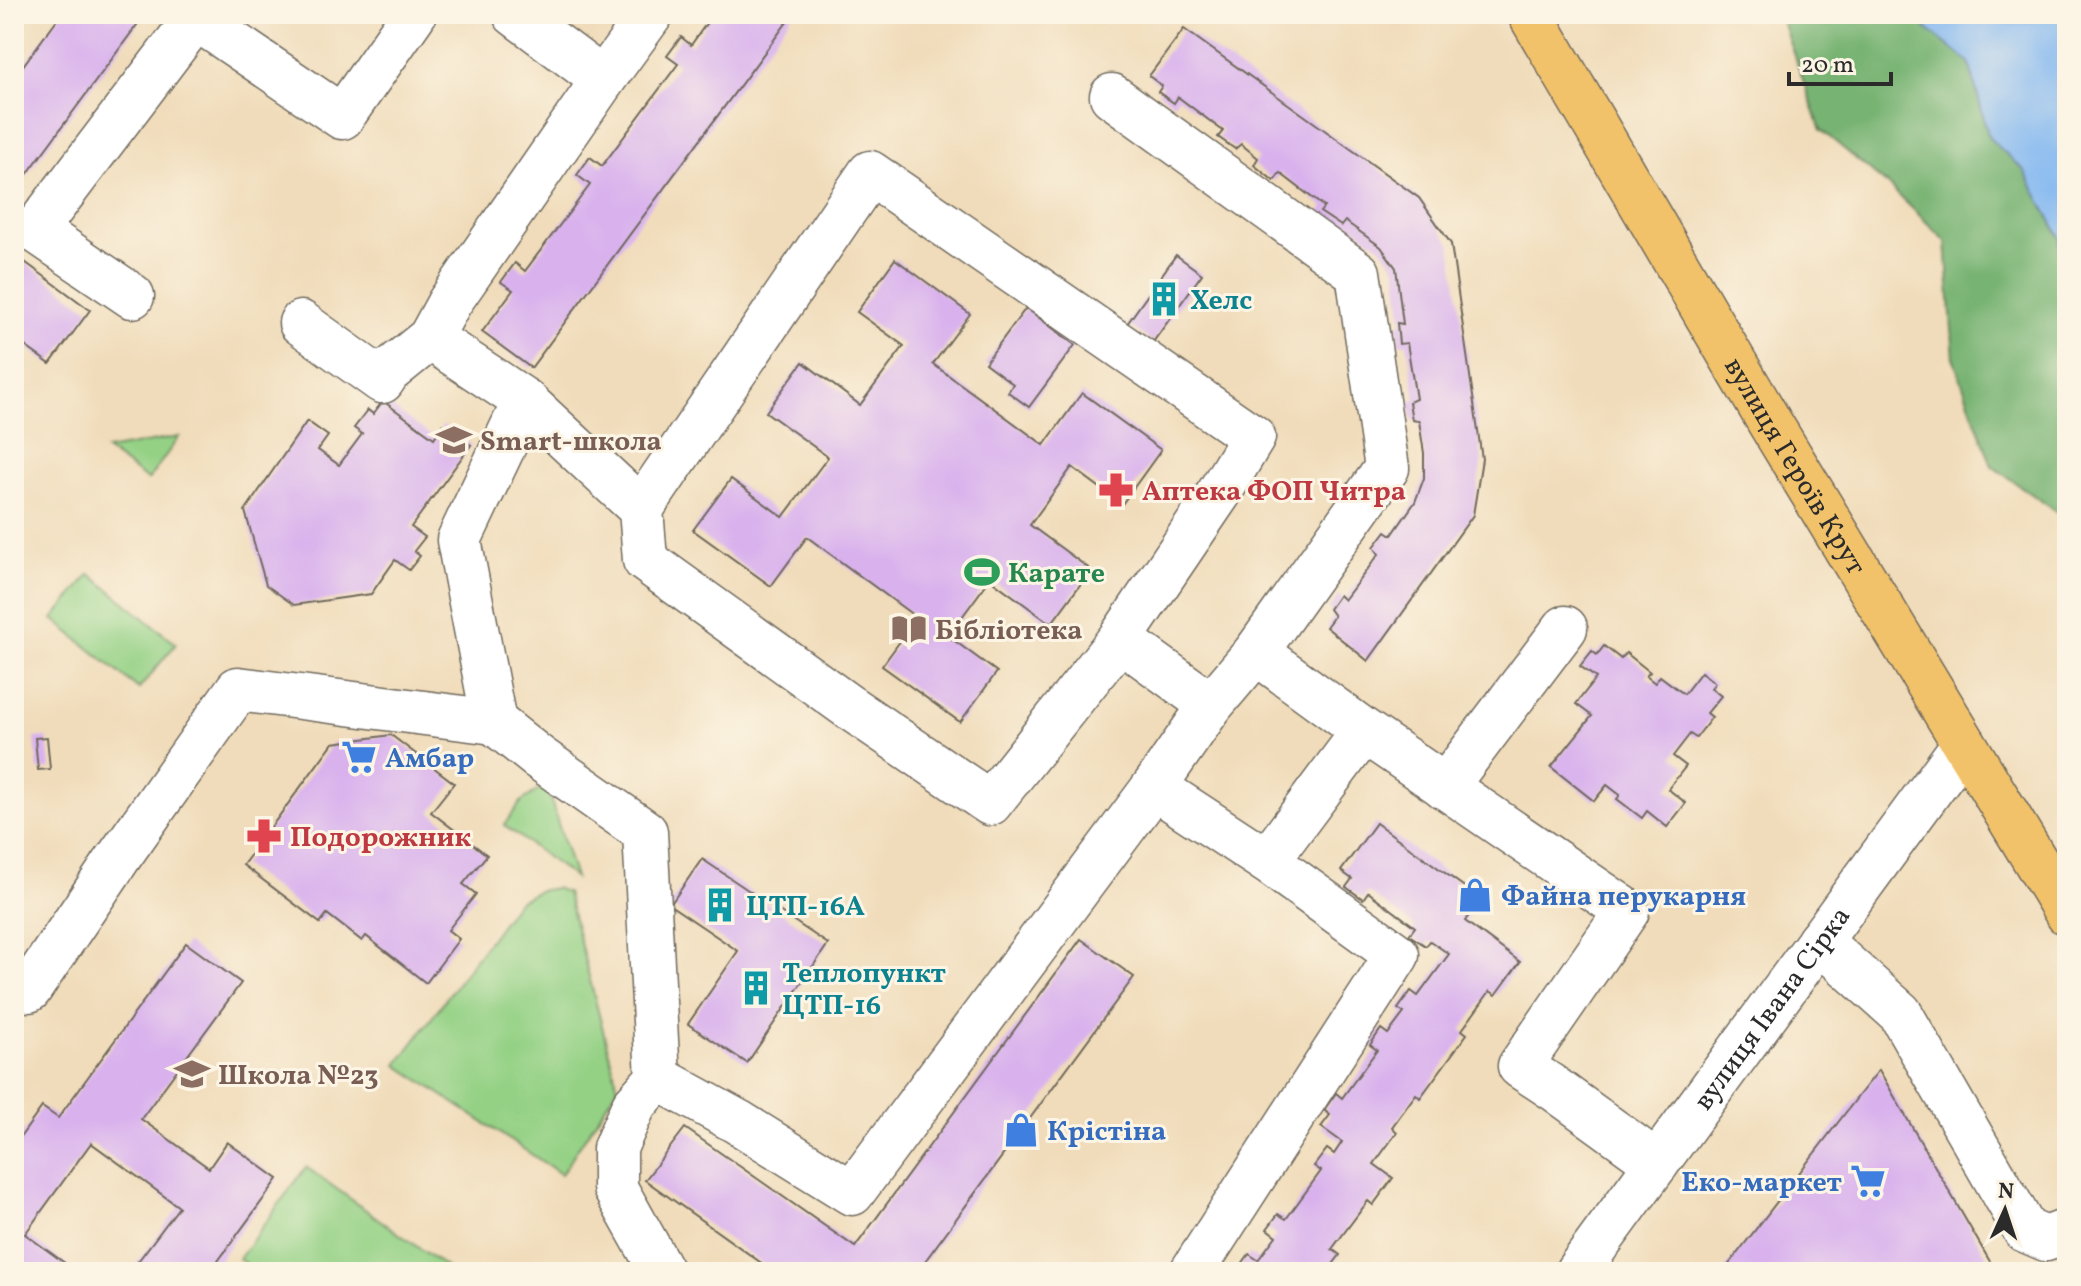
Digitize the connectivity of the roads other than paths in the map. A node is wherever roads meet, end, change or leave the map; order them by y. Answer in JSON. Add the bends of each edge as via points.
{"nodes":[{"id":1,"x":414,"y":14,"type":"edge"},
{"id":2,"x":515,"y":14,"type":"edge"},
{"id":3,"x":651,"y":14,"type":"edge"},
{"id":4,"x":1530,"y":14,"type":"edge"},
{"id":5,"x":603,"y":80,"type":"junction"},
{"id":6,"x":1112,"y":96,"type":"dead end"},
{"id":7,"x":132,"y":296,"type":"dead end"},
{"id":8,"x":301,"y":323,"type":"dead end"},
{"id":9,"x":430,"y":338,"type":"junction"},
{"id":10,"x":525,"y":401,"type":"junction"},
{"id":11,"x":641,"y":509,"type":"junction"},
{"id":12,"x":1565,"y":628,"type":"dead end"},
{"id":13,"x":1120,"y":639,"type":"junction"},
{"id":14,"x":1256,"y":652,"type":"junction"},
{"id":15,"x":1211,"y":705,"type":"junction"},
{"id":16,"x":494,"y":722,"type":"junction"},
{"id":17,"x":1364,"y":731,"type":"junction"},
{"id":18,"x":1964,"y":744,"type":"junction"},
{"id":19,"x":1154,"y":787,"type":"junction"},
{"id":20,"x":1445,"y":787,"type":"junction"},
{"id":21,"x":1267,"y":861,"type":"junction"},
{"id":22,"x":2067,"y":913,"type":"edge"},
{"id":23,"x":1819,"y":941,"type":"junction"},
{"id":24,"x":29,"y":990,"type":"dead end"},
{"id":25,"x":658,"y":1078,"type":"junction"},
{"id":26,"x":1657,"y":1163,"type":"junction"},
{"id":27,"x":2067,"y":1231,"type":"edge"},
{"id":28,"x":662,"y":1272,"type":"edge"},
{"id":29,"x":1192,"y":1272,"type":"edge"},
{"id":30,"x":1577,"y":1272,"type":"edge"}],
"edges":[{"from":1,"to":7,"type":"street","via":[[342,117],[196,18],[35,230]]},
{"from":2,"to":5,"type":"street"},
{"from":3,"to":5,"type":"street"},
{"from":4,"to":18,"type":"main road","name":"вулиця Героїв Крут"},
{"from":5,"to":9,"type":"street"},
{"from":6,"to":14,"type":"street","via":[[1358,273],[1387,468]]},
{"from":8,"to":9,"type":"street","via":[[382,381]]},
{"from":9,"to":10,"type":"street"},
{"from":10,"to":11,"type":"street"},
{"from":10,"to":16,"type":"street","via":[[459,540]]},
{"from":11,"to":13,"type":"street","via":[[645,560],[990,803]]},
{"from":11,"to":13,"type":"street","via":[[870,173],[1253,437]]},
{"from":12,"to":20,"type":"street"},
{"from":13,"to":15,"type":"street"},
{"from":14,"to":15,"type":"street"},
{"from":14,"to":17,"type":"street"},
{"from":15,"to":19,"type":"street"},
{"from":16,"to":24,"type":"street","via":[[238,689]]},
{"from":16,"to":25,"type":"street","via":[[645,832]]},
{"from":17,"to":20,"type":"street"},
{"from":17,"to":21,"type":"street"},
{"from":18,"to":22,"type":"main road","name":"вулиця Героїв Крут"},
{"from":18,"to":23,"type":"street","name":"вулиця Івана Сірка"},
{"from":19,"to":21,"type":"street"},
{"from":19,"to":25,"type":"street","via":[[852,1193]]},
{"from":20,"to":26,"type":"street","via":[[1627,911],[1520,1066]]},
{"from":21,"to":29,"type":"street","via":[[1397,955]]},
{"from":23,"to":26,"type":"street","name":"вулиця Івана Сірка"},
{"from":23,"to":27,"type":"street","via":[[1900,1013],[2025,1230],[2046,1239]]},
{"from":25,"to":28,"type":"street","via":[[634,1105],[615,1148],[615,1188]]},
{"from":26,"to":30,"type":"street","name":"вулиця Івана Сірка"}]}
